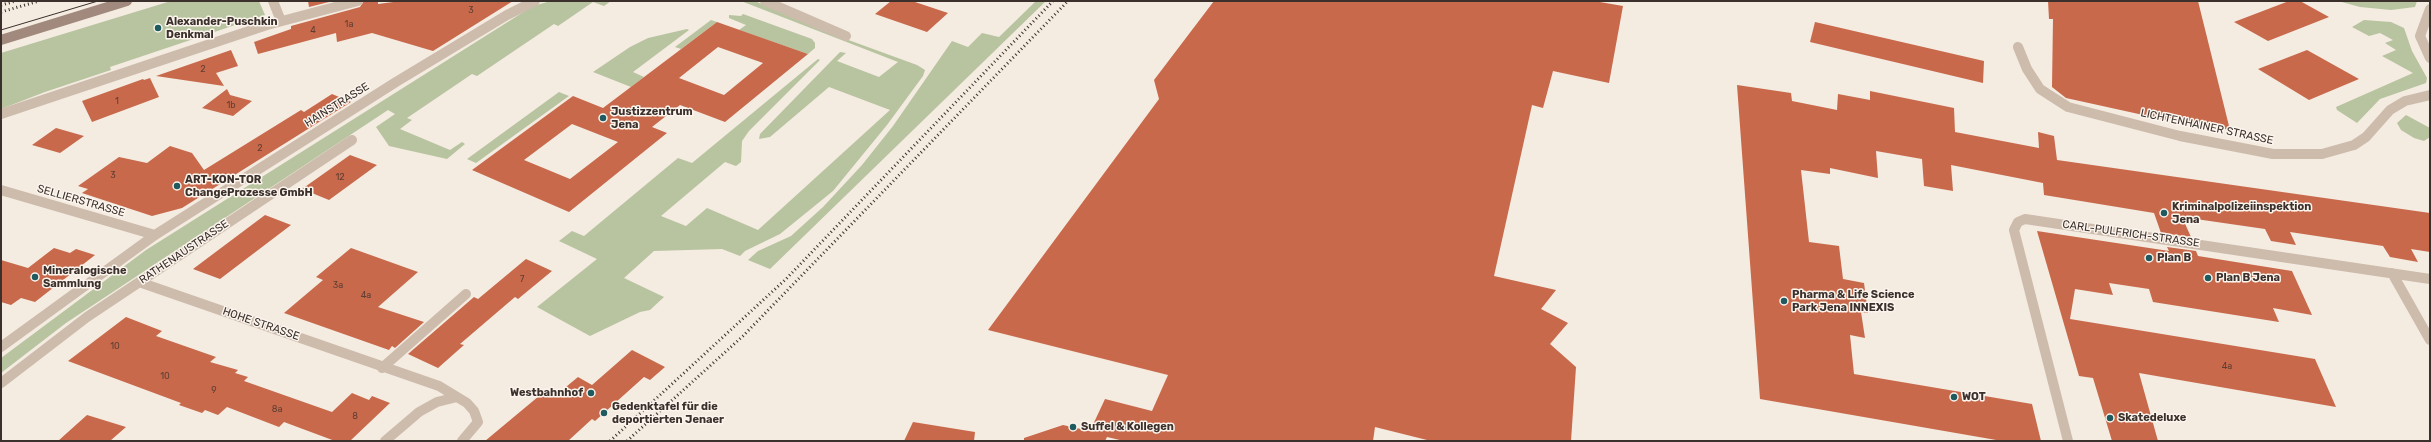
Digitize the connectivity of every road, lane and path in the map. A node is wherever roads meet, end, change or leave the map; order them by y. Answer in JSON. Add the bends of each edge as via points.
{"nodes":[{"id":1,"x":127,"y":1,"type":"edge"},
{"id":2,"x":273,"y":1,"type":"edge"},
{"id":3,"x":358,"y":1,"type":"edge"},
{"id":4,"x":535,"y":1,"type":"edge"},
{"id":5,"x":765,"y":1,"type":"edge"},
{"id":6,"x":2430,"y":9,"type":"edge"},
{"id":7,"x":281,"y":20,"type":"junction"},
{"id":8,"x":846,"y":36,"type":"dead end"},
{"id":9,"x":1,"y":40,"type":"edge"},
{"id":10,"x":2018,"y":47,"type":"dead end"},
{"id":11,"x":2430,"y":58,"type":"edge"},
{"id":12,"x":2430,"y":95,"type":"edge"},
{"id":13,"x":1,"y":114,"type":"edge"},
{"id":14,"x":352,"y":140,"type":"dead end"},
{"id":15,"x":1,"y":190,"type":"edge"},
{"id":16,"x":155,"y":235,"type":"junction"},
{"id":17,"x":2392,"y":273,"type":"junction"},
{"id":18,"x":2430,"y":279,"type":"edge"},
{"id":19,"x":140,"y":282,"type":"junction"},
{"id":20,"x":466,"y":294,"type":"dead end"},
{"id":21,"x":2430,"y":340,"type":"edge"},
{"id":22,"x":2,"y":345,"type":"edge"},
{"id":23,"x":382,"y":368,"type":"junction"},
{"id":24,"x":1,"y":383,"type":"edge"},
{"id":25,"x":457,"y":397,"type":"junction"},
{"id":26,"x":385,"y":441,"type":"edge"},
{"id":27,"x":462,"y":441,"type":"edge"},
{"id":28,"x":2068,"y":441,"type":"edge"}],
"edges":[{"from":1,"to":9,"type":"main road"},
{"from":2,"to":7,"type":"street"},
{"from":3,"to":7,"type":"street"},
{"from":4,"to":16,"type":"street","name":"HAINSTRASSE","via":[[507,15],[396,82]]},
{"from":5,"to":8,"type":"street"},
{"from":6,"to":11,"type":"street","via":[[2420,36]]},
{"from":7,"to":13,"type":"street"},
{"from":10,"to":12,"type":"street","name":"LICHTENHAINER STRASSE","via":[[2040,89],[2068,108],[2180,136],[2273,154],[2322,154],[2354,145],[2366,137],[2390,110],[2405,101]]},
{"from":14,"to":19,"type":"street","name":"RATHENAUSTRASSE"},
{"from":15,"to":16,"type":"street","name":"SELLIERSTRASSE"},
{"from":16,"to":22,"type":"street","name":"HAINSTRASSE"},
{"from":17,"to":18,"type":"street","name":"CARL-PULFRICH-STRASSE"},
{"from":17,"to":21,"type":"street"},
{"from":17,"to":28,"type":"street","name":"CARL-PULFRICH-STRASSE","via":[[2025,219],[2018,222],[2014,230]]},
{"from":19,"to":23,"type":"street","name":"HOHE STRASSE"},
{"from":19,"to":24,"type":"street","name":"RATHENAUSTRASSE","via":[[87,317]]},
{"from":20,"to":23,"type":"street"},
{"from":23,"to":25,"type":"street","name":"HOHE STRASSE","via":[[440,386]]},
{"from":25,"to":26,"type":"street","via":[[437,402],[419,412]]},
{"from":25,"to":27,"type":"street","name":"HOHE STRASSE","via":[[474,411],[478,422]]}]}
